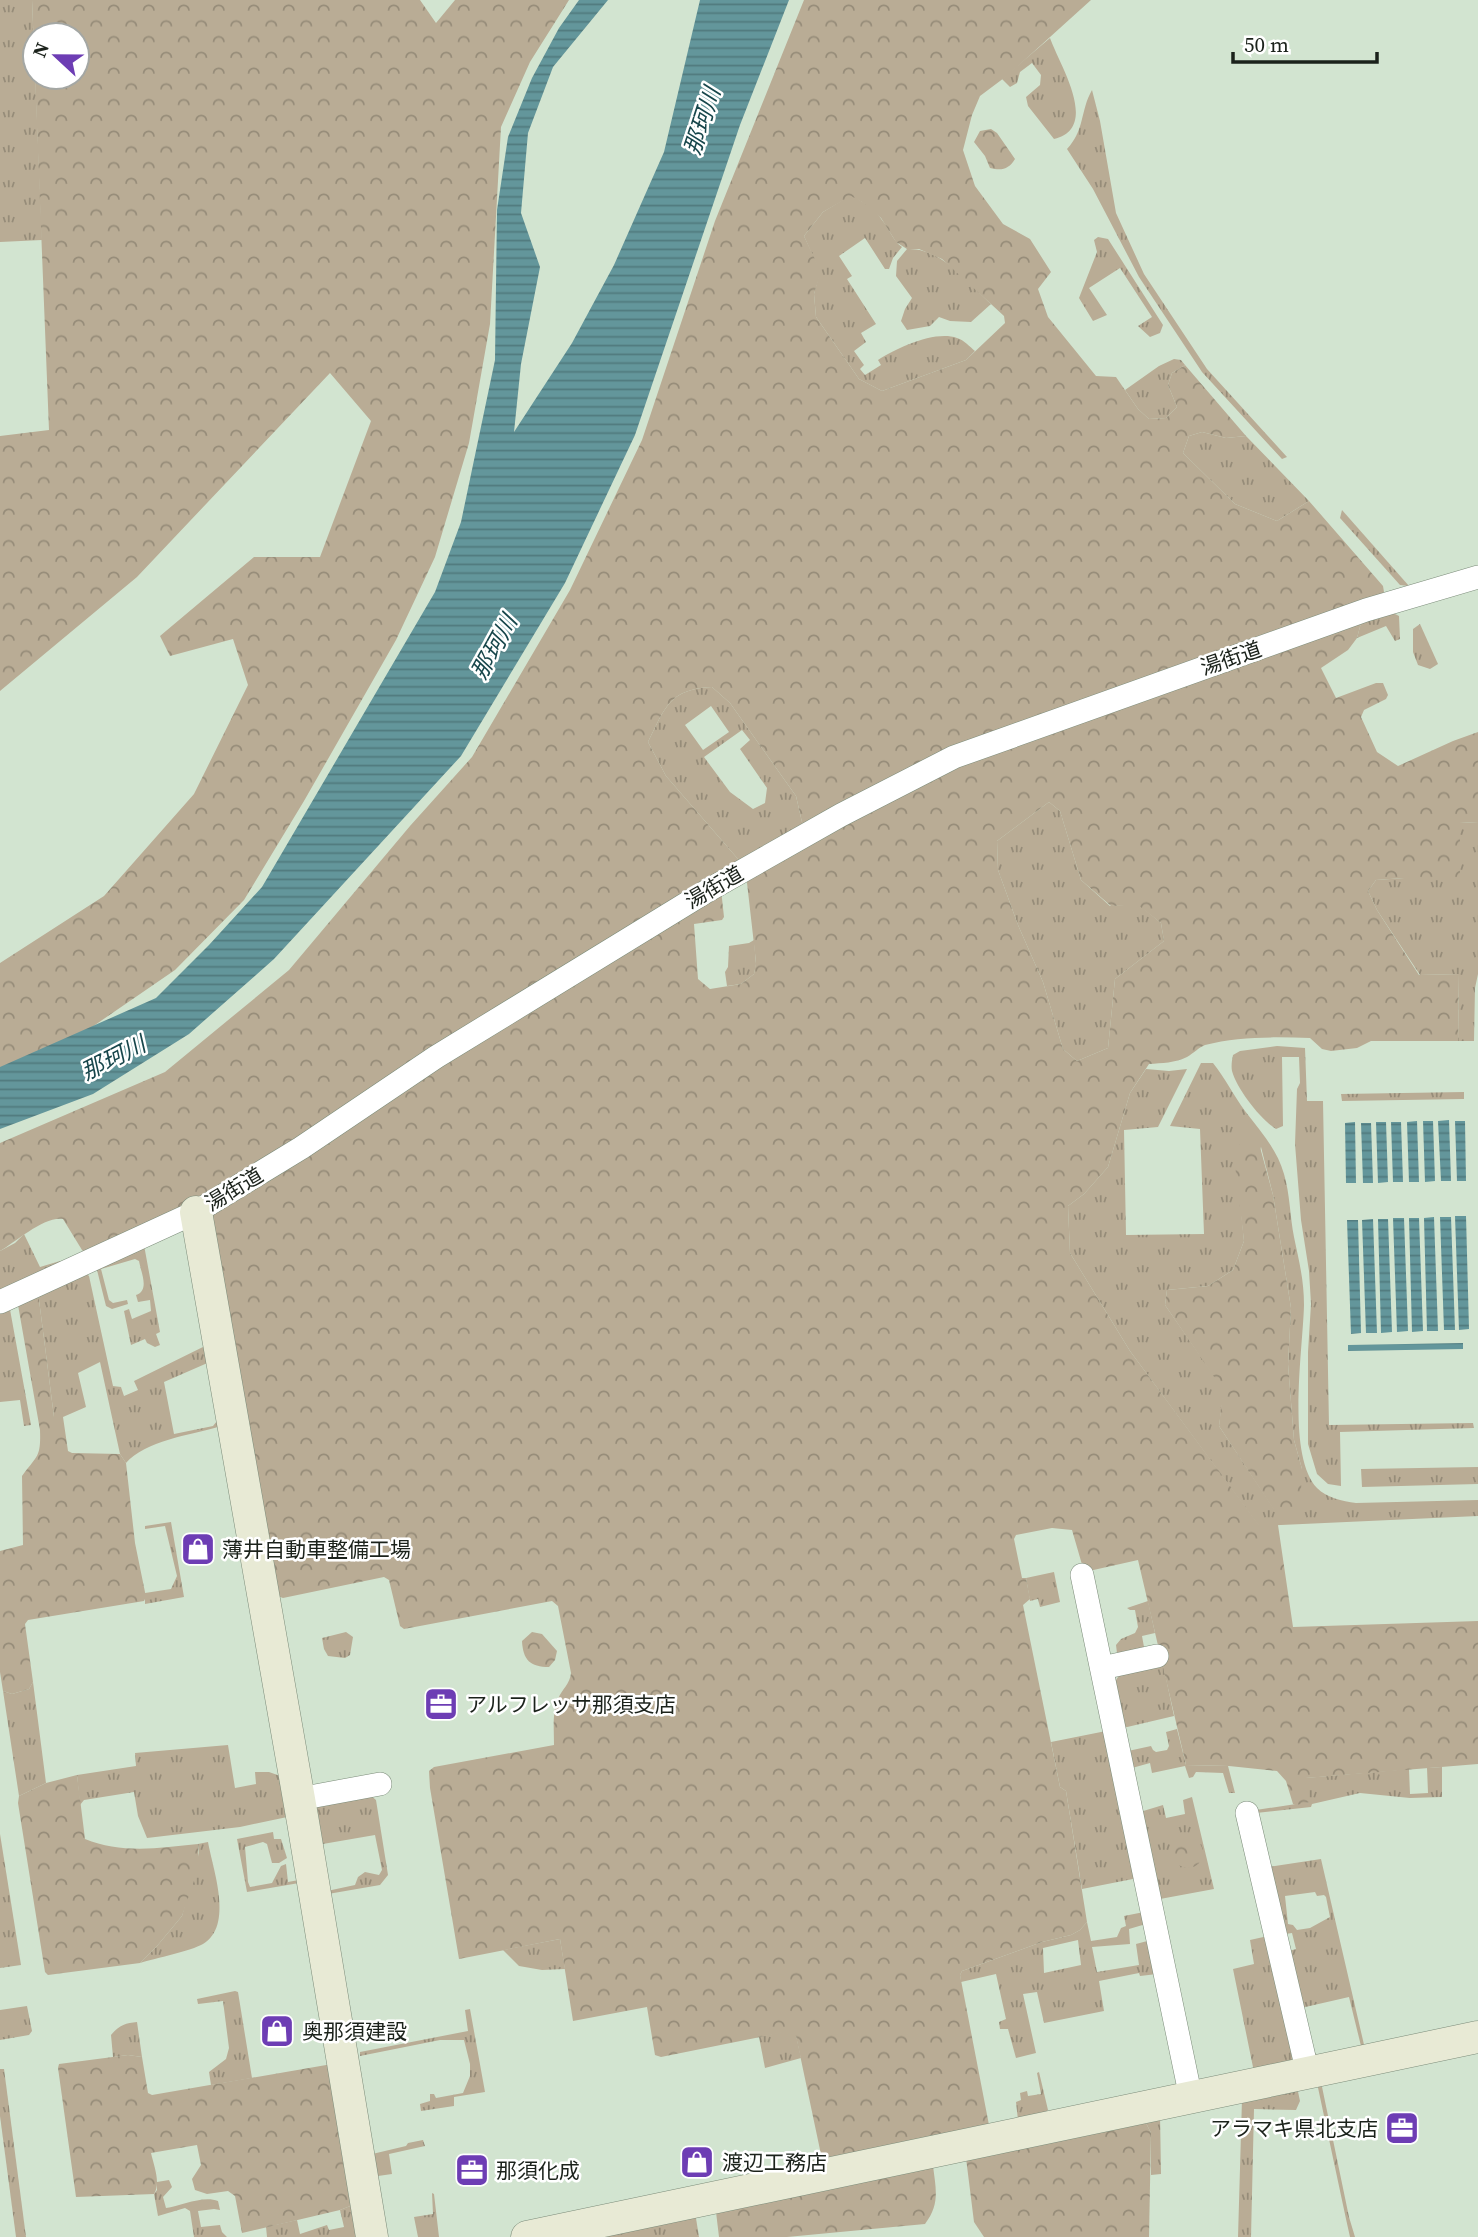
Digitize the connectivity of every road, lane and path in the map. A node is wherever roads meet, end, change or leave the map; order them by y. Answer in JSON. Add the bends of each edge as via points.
{"nodes":[{"id":1,"x":1478,"y":577,"type":"edge"},
{"id":2,"x":196,"y":1212,"type":"junction"},
{"id":3,"x":0,"y":1302,"type":"edge"},
{"id":4,"x":1083,"y":1575,"type":"dead end"},
{"id":5,"x":1157,"y":1656,"type":"dead end"},
{"id":6,"x":1102,"y":1668,"type":"junction"},
{"id":7,"x":380,"y":1784,"type":"dead end"},
{"id":8,"x":299,"y":1799,"type":"junction"},
{"id":9,"x":1247,"y":1813,"type":"dead end"},
{"id":10,"x":1478,"y":2037,"type":"edge"},
{"id":11,"x":1308,"y":2074,"type":"junction"},
{"id":12,"x":1191,"y":2098,"type":"junction"},
{"id":13,"x":372,"y":2237,"type":"edge"},
{"id":14,"x":527,"y":2237,"type":"edge"}],
"edges":[{"from":1,"to":2,"type":"street","name":"湯街道","via":[[1366,610],[954,757],[707,891]]},
{"from":2,"to":3,"type":"street","name":"湯街道"},
{"from":2,"to":8,"type":"street"},
{"from":4,"to":6,"type":"street"},
{"from":5,"to":6,"type":"street"},
{"from":6,"to":12,"type":"street"},
{"from":7,"to":8,"type":"street"},
{"from":8,"to":13,"type":"street"},
{"from":9,"to":11,"type":"street"},
{"from":10,"to":11,"type":"street"},
{"from":11,"to":12,"type":"street"},
{"from":12,"to":14,"type":"street"}]}
